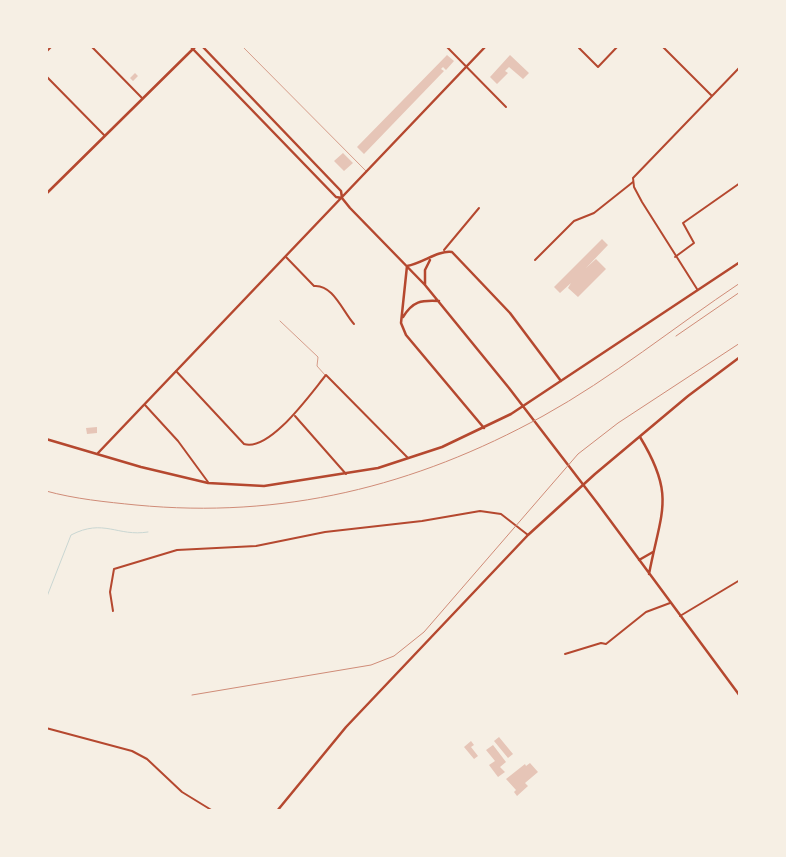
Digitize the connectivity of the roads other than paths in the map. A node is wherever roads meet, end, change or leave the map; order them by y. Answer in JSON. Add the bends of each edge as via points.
{"nodes":[{"id":1,"x":52,"y":46,"type":"edge"},
{"id":2,"x":91,"y":46,"type":"edge"},
{"id":3,"x":196,"y":46,"type":"edge"},
{"id":4,"x":202,"y":46,"type":"edge"},
{"id":5,"x":242,"y":46,"type":"edge"},
{"id":6,"x":446,"y":46,"type":"edge"},
{"id":7,"x":486,"y":46,"type":"edge"},
{"id":8,"x":618,"y":46,"type":"edge"},
{"id":9,"x":662,"y":46,"type":"edge"},
{"id":10,"x":192,"y":48,"type":"edge"},
{"id":11,"x":578,"y":48,"type":"dead end"},
{"id":12,"x":46,"y":52,"type":"edge"},
{"id":13,"x":467,"y":67,"type":"junction"},
{"id":14,"x":740,"y":67,"type":"edge"},
{"id":15,"x":46,"y":76,"type":"edge"},
{"id":16,"x":712,"y":96,"type":"junction"},
{"id":17,"x":142,"y":98,"type":"junction"},
{"id":18,"x":506,"y":107,"type":"dead end"},
{"id":19,"x":104,"y":135,"type":"junction"},
{"id":20,"x":366,"y":171,"type":"junction"},
{"id":21,"x":633,"y":182,"type":"junction"},
{"id":22,"x":740,"y":183,"type":"edge"},
{"id":23,"x":46,"y":194,"type":"edge"},
{"id":24,"x":342,"y":198,"type":"junction"},
{"id":25,"x":479,"y":208,"type":"dead end"},
{"id":26,"x":444,"y":250,"type":"junction"},
{"id":27,"x":286,"y":257,"type":"junction"},
{"id":28,"x":675,"y":257,"type":"junction"},
{"id":29,"x":431,"y":258,"type":"junction"},
{"id":30,"x":535,"y":260,"type":"dead end"},
{"id":31,"x":740,"y":262,"type":"edge"},
{"id":32,"x":407,"y":266,"type":"junction"},
{"id":33,"x":425,"y":285,"type":"junction"},
{"id":34,"x":697,"y":289,"type":"junction"},
{"id":35,"x":439,"y":301,"type":"junction"},
{"id":36,"x":402,"y":318,"type":"junction"},
{"id":37,"x":280,"y":321,"type":"dead end"},
{"id":38,"x":354,"y":324,"type":"dead end"},
{"id":39,"x":740,"y":357,"type":"edge"},
{"id":40,"x":176,"y":372,"type":"junction"},
{"id":41,"x":326,"y":376,"type":"junction"},
{"id":42,"x":561,"y":381,"type":"junction"},
{"id":43,"x":145,"y":405,"type":"junction"},
{"id":44,"x":294,"y":415,"type":"junction"},
{"id":45,"x":484,"y":428,"type":"junction"},
{"id":46,"x":640,"y":437,"type":"junction"},
{"id":47,"x":46,"y":439,"type":"edge"},
{"id":48,"x":98,"y":454,"type":"junction"},
{"id":49,"x":409,"y":459,"type":"junction"},
{"id":50,"x":346,"y":474,"type":"junction"},
{"id":51,"x":208,"y":483,"type":"junction"},
{"id":52,"x":528,"y":535,"type":"junction"},
{"id":53,"x":654,"y":551,"type":"junction"},
{"id":54,"x":639,"y":560,"type":"junction"},
{"id":55,"x":650,"y":574,"type":"junction"},
{"id":56,"x":740,"y":580,"type":"edge"},
{"id":57,"x":670,"y":603,"type":"junction"},
{"id":58,"x":113,"y":611,"type":"dead end"},
{"id":59,"x":680,"y":616,"type":"junction"},
{"id":60,"x":565,"y":654,"type":"dead end"},
{"id":61,"x":740,"y":696,"type":"edge"},
{"id":62,"x":46,"y":728,"type":"edge"},
{"id":63,"x":213,"y":811,"type":"edge"},
{"id":64,"x":277,"y":811,"type":"edge"}],
"edges":[{"from":1,"to":12,"type":"street"},
{"from":2,"to":17,"type":"street"},
{"from":3,"to":10,"type":"main road"},
{"from":4,"to":24,"type":"main road","via":[[341,191]]},
{"from":5,"to":20,"type":"lane"},
{"from":6,"to":13,"type":"street"},
{"from":7,"to":13,"type":"main road"},
{"from":8,"to":11,"type":"street","via":[[598,66]]},
{"from":9,"to":16,"type":"street"},
{"from":10,"to":17,"type":"main road"},
{"from":10,"to":24,"type":"main road","via":[[336,197]]},
{"from":13,"to":18,"type":"street"},
{"from":13,"to":20,"type":"main road"},
{"from":14,"to":16,"type":"street"},
{"from":15,"to":19,"type":"street"},
{"from":16,"to":21,"type":"street","via":[[633,178]]},
{"from":17,"to":19,"type":"main road"},
{"from":19,"to":23,"type":"main road"},
{"from":20,"to":24,"type":"main road"},
{"from":21,"to":28,"type":"street"},
{"from":21,"to":30,"type":"street","via":[[594,213],[574,221]]},
{"from":22,"to":28,"type":"street","via":[[683,223],[694,243]]},
{"from":24,"to":27,"type":"main road"},
{"from":24,"to":32,"type":"main road"},
{"from":25,"to":26,"type":"street"},
{"from":26,"to":29,"type":"main road"},
{"from":26,"to":42,"type":"main road","via":[[452,252],[510,312]]},
{"from":27,"to":38,"type":"street","via":[[314,286],[328,288]]},
{"from":27,"to":40,"type":"main road"},
{"from":28,"to":34,"type":"street"},
{"from":29,"to":32,"type":"main road"},
{"from":29,"to":33,"type":"main road","via":[[425,270]]},
{"from":31,"to":34,"type":"main road"},
{"from":32,"to":33,"type":"main road"},
{"from":32,"to":36,"type":"main road"},
{"from":33,"to":35,"type":"main road"},
{"from":34,"to":42,"type":"main road"},
{"from":35,"to":36,"type":"main road","via":[[415,302]]},
{"from":35,"to":54,"type":"main road"},
{"from":36,"to":45,"type":"main road","via":[[406,335]]},
{"from":37,"to":41,"type":"lane","via":[[318,357],[316,366]]},
{"from":39,"to":46,"type":"main road"},
{"from":40,"to":43,"type":"main road"},
{"from":40,"to":44,"type":"street","via":[[244,444],[259,443]]},
{"from":41,"to":44,"type":"street"},
{"from":41,"to":49,"type":"street"},
{"from":42,"to":45,"type":"main road"},
{"from":43,"to":48,"type":"main road"},
{"from":43,"to":51,"type":"street","via":[[178,440]]},
{"from":44,"to":50,"type":"street"},
{"from":45,"to":49,"type":"main road"},
{"from":46,"to":52,"type":"main road"},
{"from":46,"to":53,"type":"main road","via":[[664,492]]},
{"from":47,"to":48,"type":"main road"},
{"from":48,"to":51,"type":"main road"},
{"from":49,"to":50,"type":"main road"},
{"from":50,"to":51,"type":"main road","via":[[264,486]]},
{"from":52,"to":58,"type":"street","via":[[501,514],[480,511],[325,532],[256,546],[177,550],[114,569],[110,592]]},
{"from":52,"to":64,"type":"main road","via":[[346,727]]},
{"from":53,"to":54,"type":"main road"},
{"from":53,"to":55,"type":"main road"},
{"from":54,"to":55,"type":"main road"},
{"from":55,"to":57,"type":"main road"},
{"from":56,"to":59,"type":"street"},
{"from":57,"to":59,"type":"main road"},
{"from":57,"to":60,"type":"street","via":[[646,612],[606,644]]},
{"from":59,"to":61,"type":"main road"},
{"from":62,"to":63,"type":"street","via":[[147,759],[182,792]]}]}
